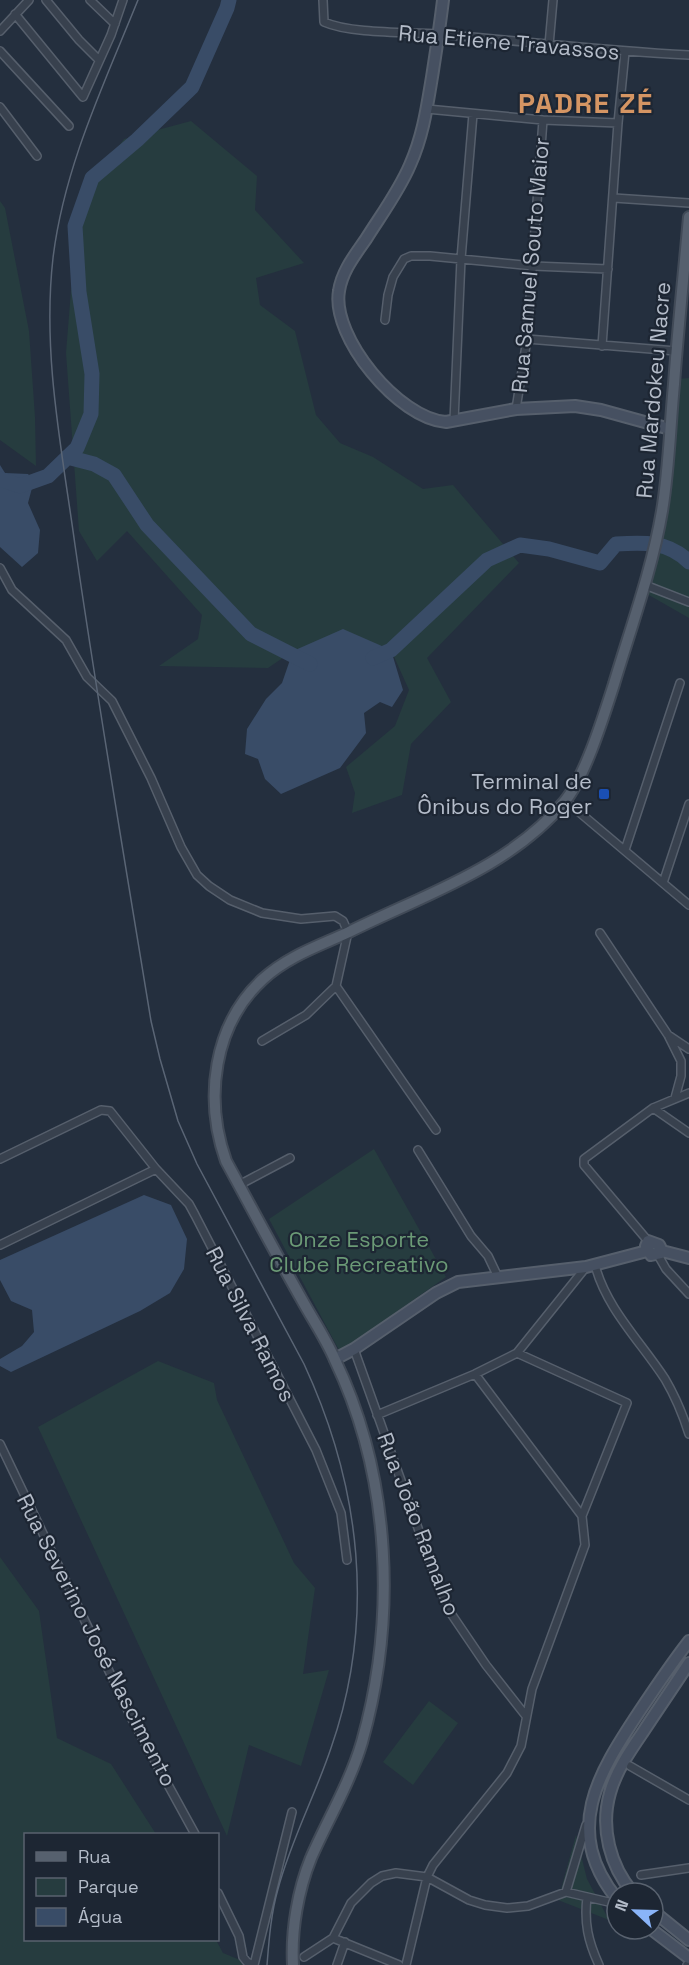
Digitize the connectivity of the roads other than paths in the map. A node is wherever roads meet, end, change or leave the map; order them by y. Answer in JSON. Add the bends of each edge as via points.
{"nodes":[{"id":1,"x":29,"y":0,"type":"edge"},
{"id":2,"x":46,"y":0,"type":"edge"},
{"id":3,"x":90,"y":0,"type":"edge"},
{"id":4,"x":123,"y":0,"type":"edge"},
{"id":5,"x":322,"y":0,"type":"edge"},
{"id":6,"x":442,"y":0,"type":"edge"},
{"id":7,"x":553,"y":0,"type":"edge"},
{"id":8,"x":15,"y":14,"type":"junction"},
{"id":9,"x":115,"y":24,"type":"junction"},
{"id":10,"x":2,"y":26,"type":"edge"},
{"id":11,"x":439,"y":34,"type":"junction"},
{"id":12,"x":549,"y":45,"type":"junction"},
{"id":13,"x":0,"y":51,"type":"edge"},
{"id":14,"x":624,"y":52,"type":"junction"},
{"id":15,"x":689,"y":55,"type":"edge"},
{"id":16,"x":99,"y":60,"type":"junction"},
{"id":17,"x":0,"y":107,"type":"edge"},
{"id":18,"x":427,"y":109,"type":"junction"},
{"id":19,"x":473,"y":114,"type":"junction"},
{"id":20,"x":543,"y":120,"type":"junction"},
{"id":21,"x":618,"y":123,"type":"junction"},
{"id":22,"x":69,"y":126,"type":"dead end"},
{"id":23,"x":37,"y":156,"type":"dead end"},
{"id":24,"x":614,"y":198,"type":"junction"},
{"id":25,"x":689,"y":203,"type":"edge"},
{"id":26,"x":689,"y":217,"type":"edge"},
{"id":27,"x":461,"y":259,"type":"junction"},
{"id":28,"x":533,"y":266,"type":"junction"},
{"id":29,"x":608,"y":269,"type":"junction"},
{"id":30,"x":385,"y":320,"type":"dead end"},
{"id":31,"x":527,"y":339,"type":"junction"},
{"id":32,"x":602,"y":346,"type":"junction"},
{"id":33,"x":676,"y":351,"type":"junction"},
{"id":34,"x":516,"y":409,"type":"junction"},
{"id":35,"x":454,"y":421,"type":"junction"},
{"id":36,"x":670,"y":429,"type":"junction"},
{"id":37,"x":0,"y":568,"type":"edge"},
{"id":38,"x":645,"y":585,"type":"junction"},
{"id":39,"x":689,"y":602,"type":"edge"},
{"id":40,"x":680,"y":683,"type":"dead end"},
{"id":41,"x":566,"y":801,"type":"junction"},
{"id":42,"x":689,"y":804,"type":"edge"},
{"id":43,"x":625,"y":850,"type":"junction"},
{"id":44,"x":663,"y":883,"type":"junction"},
{"id":45,"x":689,"y":905,"type":"edge"},
{"id":46,"x":348,"y":932,"type":"junction"},
{"id":47,"x":600,"y":933,"type":"dead end"},
{"id":48,"x":336,"y":986,"type":"junction"},
{"id":49,"x":668,"y":1035,"type":"junction"},
{"id":50,"x":262,"y":1041,"type":"dead end"},
{"id":51,"x":689,"y":1049,"type":"edge"},
{"id":52,"x":689,"y":1093,"type":"edge"},
{"id":53,"x":675,"y":1098,"type":"junction"},
{"id":54,"x":653,"y":1108,"type":"junction"},
{"id":55,"x":436,"y":1130,"type":"dead end"},
{"id":56,"x":689,"y":1133,"type":"edge"},
{"id":57,"x":418,"y":1149,"type":"dead end"},
{"id":58,"x":290,"y":1158,"type":"dead end"},
{"id":59,"x":0,"y":1159,"type":"edge"},
{"id":60,"x":156,"y":1169,"type":"junction"},
{"id":61,"x":239,"y":1185,"type":"junction"},
{"id":62,"x":0,"y":1245,"type":"edge"},
{"id":63,"x":654,"y":1249,"type":"junction"},
{"id":64,"x":689,"y":1258,"type":"edge"},
{"id":65,"x":590,"y":1266,"type":"junction"},
{"id":66,"x":498,"y":1276,"type":"junction"},
{"id":67,"x":689,"y":1293,"type":"edge"},
{"id":68,"x":354,"y":1349,"type":"junction"},
{"id":69,"x":516,"y":1353,"type":"junction"},
{"id":70,"x":335,"y":1359,"type":"junction"},
{"id":71,"x":475,"y":1374,"type":"junction"},
{"id":72,"x":377,"y":1415,"type":"junction"},
{"id":73,"x":689,"y":1434,"type":"edge"},
{"id":74,"x":0,"y":1444,"type":"edge"},
{"id":75,"x":582,"y":1516,"type":"junction"},
{"id":76,"x":347,"y":1560,"type":"dead end"},
{"id":77,"x":689,"y":1641,"type":"edge"},
{"id":78,"x":689,"y":1663,"type":"edge"},
{"id":79,"x":685,"y":1679,"type":"edge"},
{"id":80,"x":526,"y":1716,"type":"junction"},
{"id":81,"x":630,"y":1766,"type":"dead end"},
{"id":82,"x":689,"y":1800,"type":"edge"},
{"id":83,"x":292,"y":1812,"type":"dead end"},
{"id":84,"x":590,"y":1814,"type":"junction"},
{"id":85,"x":195,"y":1833,"type":"edge"},
{"id":86,"x":689,"y":1868,"type":"edge"},
{"id":87,"x":641,"y":1875,"type":"dead end"},
{"id":88,"x":427,"y":1877,"type":"junction"},
{"id":89,"x":605,"y":1881,"type":"edge"},
{"id":90,"x":624,"y":1881,"type":"edge"},
{"id":91,"x":566,"y":1892,"type":"junction"},
{"id":92,"x":219,"y":1895,"type":"edge"},
{"id":93,"x":587,"y":1897,"type":"junction"},
{"id":94,"x":605,"y":1901,"type":"edge"},
{"id":95,"x":665,"y":1921,"type":"edge"},
{"id":96,"x":333,"y":1938,"type":"junction"},
{"id":97,"x":665,"y":1940,"type":"edge"},
{"id":98,"x":689,"y":1940,"type":"edge"},
{"id":99,"x":345,"y":1942,"type":"junction"},
{"id":100,"x":304,"y":1957,"type":"dead end"},
{"id":101,"x":689,"y":1958,"type":"edge"},
{"id":102,"x":251,"y":1964,"type":"edge"},
{"id":103,"x":290,"y":1964,"type":"edge"},
{"id":104,"x":337,"y":1965,"type":"edge"},
{"id":105,"x":399,"y":1965,"type":"edge"},
{"id":106,"x":406,"y":1965,"type":"edge"},
{"id":107,"x":599,"y":1965,"type":"edge"}],
"edges":[{"from":1,"to":8,"type":"street"},
{"from":2,"to":16,"type":"street"},
{"from":3,"to":9,"type":"street"},
{"from":4,"to":9,"type":"street"},
{"from":5,"to":11,"type":"street","name":"Rua Etiene Travassos","via":[[324,20],[343,28]]},
{"from":6,"to":11,"type":"street"},
{"from":7,"to":12,"type":"street"},
{"from":8,"to":10,"type":"street"},
{"from":8,"to":16,"type":"street","via":[[83,97]]},
{"from":9,"to":16,"type":"street"},
{"from":11,"to":12,"type":"street","name":"Rua Etiene Travassos"},
{"from":11,"to":18,"type":"street"},
{"from":12,"to":14,"type":"street","name":"Rua Etiene Travassos"},
{"from":13,"to":22,"type":"street"},
{"from":14,"to":15,"type":"street","name":"Rua Etiene Travassos"},
{"from":14,"to":21,"type":"street"},
{"from":17,"to":23,"type":"street"},
{"from":18,"to":19,"type":"street"},
{"from":18,"to":35,"type":"street","via":[[410,165],[340,282],[339,307],[358,353],[389,393],[426,418]]},
{"from":19,"to":20,"type":"street"},
{"from":19,"to":27,"type":"street"},
{"from":20,"to":21,"type":"street"},
{"from":20,"to":28,"type":"street","name":"Rua Samuel Souto Maior"},
{"from":21,"to":24,"type":"street"},
{"from":24,"to":25,"type":"street"},
{"from":24,"to":29,"type":"street"},
{"from":26,"to":33,"type":"main road","name":"Rua Mardokeu Nacre"},
{"from":27,"to":28,"type":"street"},
{"from":27,"to":30,"type":"street","via":[[421,255],[404,259],[390,286]]},
{"from":27,"to":35,"type":"street"},
{"from":28,"to":29,"type":"street"},
{"from":28,"to":31,"type":"street","name":"Rua Samuel Souto Maior"},
{"from":29,"to":32,"type":"street"},
{"from":31,"to":32,"type":"street"},
{"from":31,"to":34,"type":"street","name":"Rua Samuel Souto Maior"},
{"from":32,"to":33,"type":"street"},
{"from":33,"to":36,"type":"main road","name":"Rua Mardokeu Nacre"},
{"from":34,"to":35,"type":"street"},
{"from":34,"to":36,"type":"street","via":[[588,407]]},
{"from":36,"to":38,"type":"main road","name":"Rua Mardokeu Nacre","via":[[662,510]]},
{"from":37,"to":46,"type":"street","via":[[12,590],[66,639],[87,677],[112,701],[197,875],[244,907],[302,919],[338,917]]},
{"from":38,"to":39,"type":"street"},
{"from":38,"to":41,"type":"main road","name":"Rua Mardokeu Nacre","via":[[605,712]]},
{"from":40,"to":43,"type":"street"},
{"from":41,"to":43,"type":"street"},
{"from":41,"to":46,"type":"main road","name":"Rua Mardokeu Nacre","via":[[499,858]]},
{"from":42,"to":44,"type":"street"},
{"from":43,"to":44,"type":"street"},
{"from":44,"to":45,"type":"street"},
{"from":46,"to":48,"type":"street"},
{"from":46,"to":61,"type":"main road","name":"Rua Mardokeu Nacre","via":[[279,966],[250,992],[232,1020],[218,1054],[214,1090],[218,1140]]},
{"from":47,"to":49,"type":"street"},
{"from":48,"to":50,"type":"street","via":[[306,1015]]},
{"from":48,"to":55,"type":"street"},
{"from":49,"to":51,"type":"street"},
{"from":49,"to":53,"type":"street","via":[[681,1062]]},
{"from":52,"to":53,"type":"street"},
{"from":53,"to":54,"type":"street"},
{"from":54,"to":56,"type":"street"},
{"from":54,"to":63,"type":"street","via":[[583,1161]]},
{"from":57,"to":66,"type":"street"},
{"from":58,"to":61,"type":"street"},
{"from":59,"to":60,"type":"street","name":"Rua Silva Ramos","via":[[101,1110],[110,1111]]},
{"from":60,"to":62,"type":"street"},
{"from":60,"to":76,"type":"street","name":"Rua Silva Ramos","via":[[189,1204],[315,1450],[341,1513]]},
{"from":61,"to":70,"type":"main road","name":"Rua Mardokeu Nacre"},
{"from":63,"to":64,"type":"street"},
{"from":63,"to":65,"type":"street"},
{"from":63,"to":67,"type":"street","via":[[666,1269]]},
{"from":65,"to":66,"type":"street"},
{"from":65,"to":69,"type":"street"},
{"from":65,"to":73,"type":"street","via":[[665,1379]]},
{"from":66,"to":68,"type":"street","via":[[447,1286]]},
{"from":68,"to":70,"type":"street"},
{"from":68,"to":72,"type":"street","name":"Rua João Ramalho"},
{"from":69,"to":71,"type":"street"},
{"from":69,"to":75,"type":"street","via":[[627,1403]]},
{"from":70,"to":103,"type":"main road","name":"Rua Mardokeu Nacre","via":[[361,1429],[374,1480],[384,1593],[381,1653],[372,1706],[357,1758],[306,1872]]},
{"from":71,"to":72,"type":"street"},
{"from":71,"to":75,"type":"street"},
{"from":72,"to":80,"type":"street","name":"Rua João Ramalho","via":[[450,1612]]},
{"from":74,"to":85,"type":"street","name":"Rua Severino José Nascimento","via":[[133,1721]]},
{"from":75,"to":80,"type":"street","via":[[585,1545],[532,1689]]},
{"from":77,"to":84,"type":"street","via":[[609,1758]]},
{"from":78,"to":79,"type":"street"},
{"from":79,"to":90,"type":"street","via":[[628,1755],[610,1793],[606,1820],[611,1857]]},
{"from":80,"to":88,"type":"street","via":[[521,1746],[511,1766],[440,1854]]},
{"from":81,"to":82,"type":"street"},
{"from":83,"to":102,"type":"street"},
{"from":84,"to":89,"type":"street","via":[[593,1854]]},
{"from":84,"to":91,"type":"street"},
{"from":86,"to":87,"type":"street"},
{"from":88,"to":91,"type":"street","via":[[470,1900],[507,1908],[528,1906]]},
{"from":88,"to":96,"type":"street","via":[[396,1873],[371,1882],[351,1903]]},
{"from":88,"to":106,"type":"street"},
{"from":91,"to":93,"type":"street"},
{"from":92,"to":102,"type":"street","via":[[239,1936],[242,1953]]},
{"from":93,"to":94,"type":"street"},
{"from":93,"to":107,"type":"street","via":[[584,1920]]},
{"from":95,"to":98,"type":"street"},
{"from":96,"to":99,"type":"street"},
{"from":96,"to":100,"type":"street"},
{"from":97,"to":101,"type":"street"},
{"from":99,"to":104,"type":"street"},
{"from":99,"to":105,"type":"street"}]}
